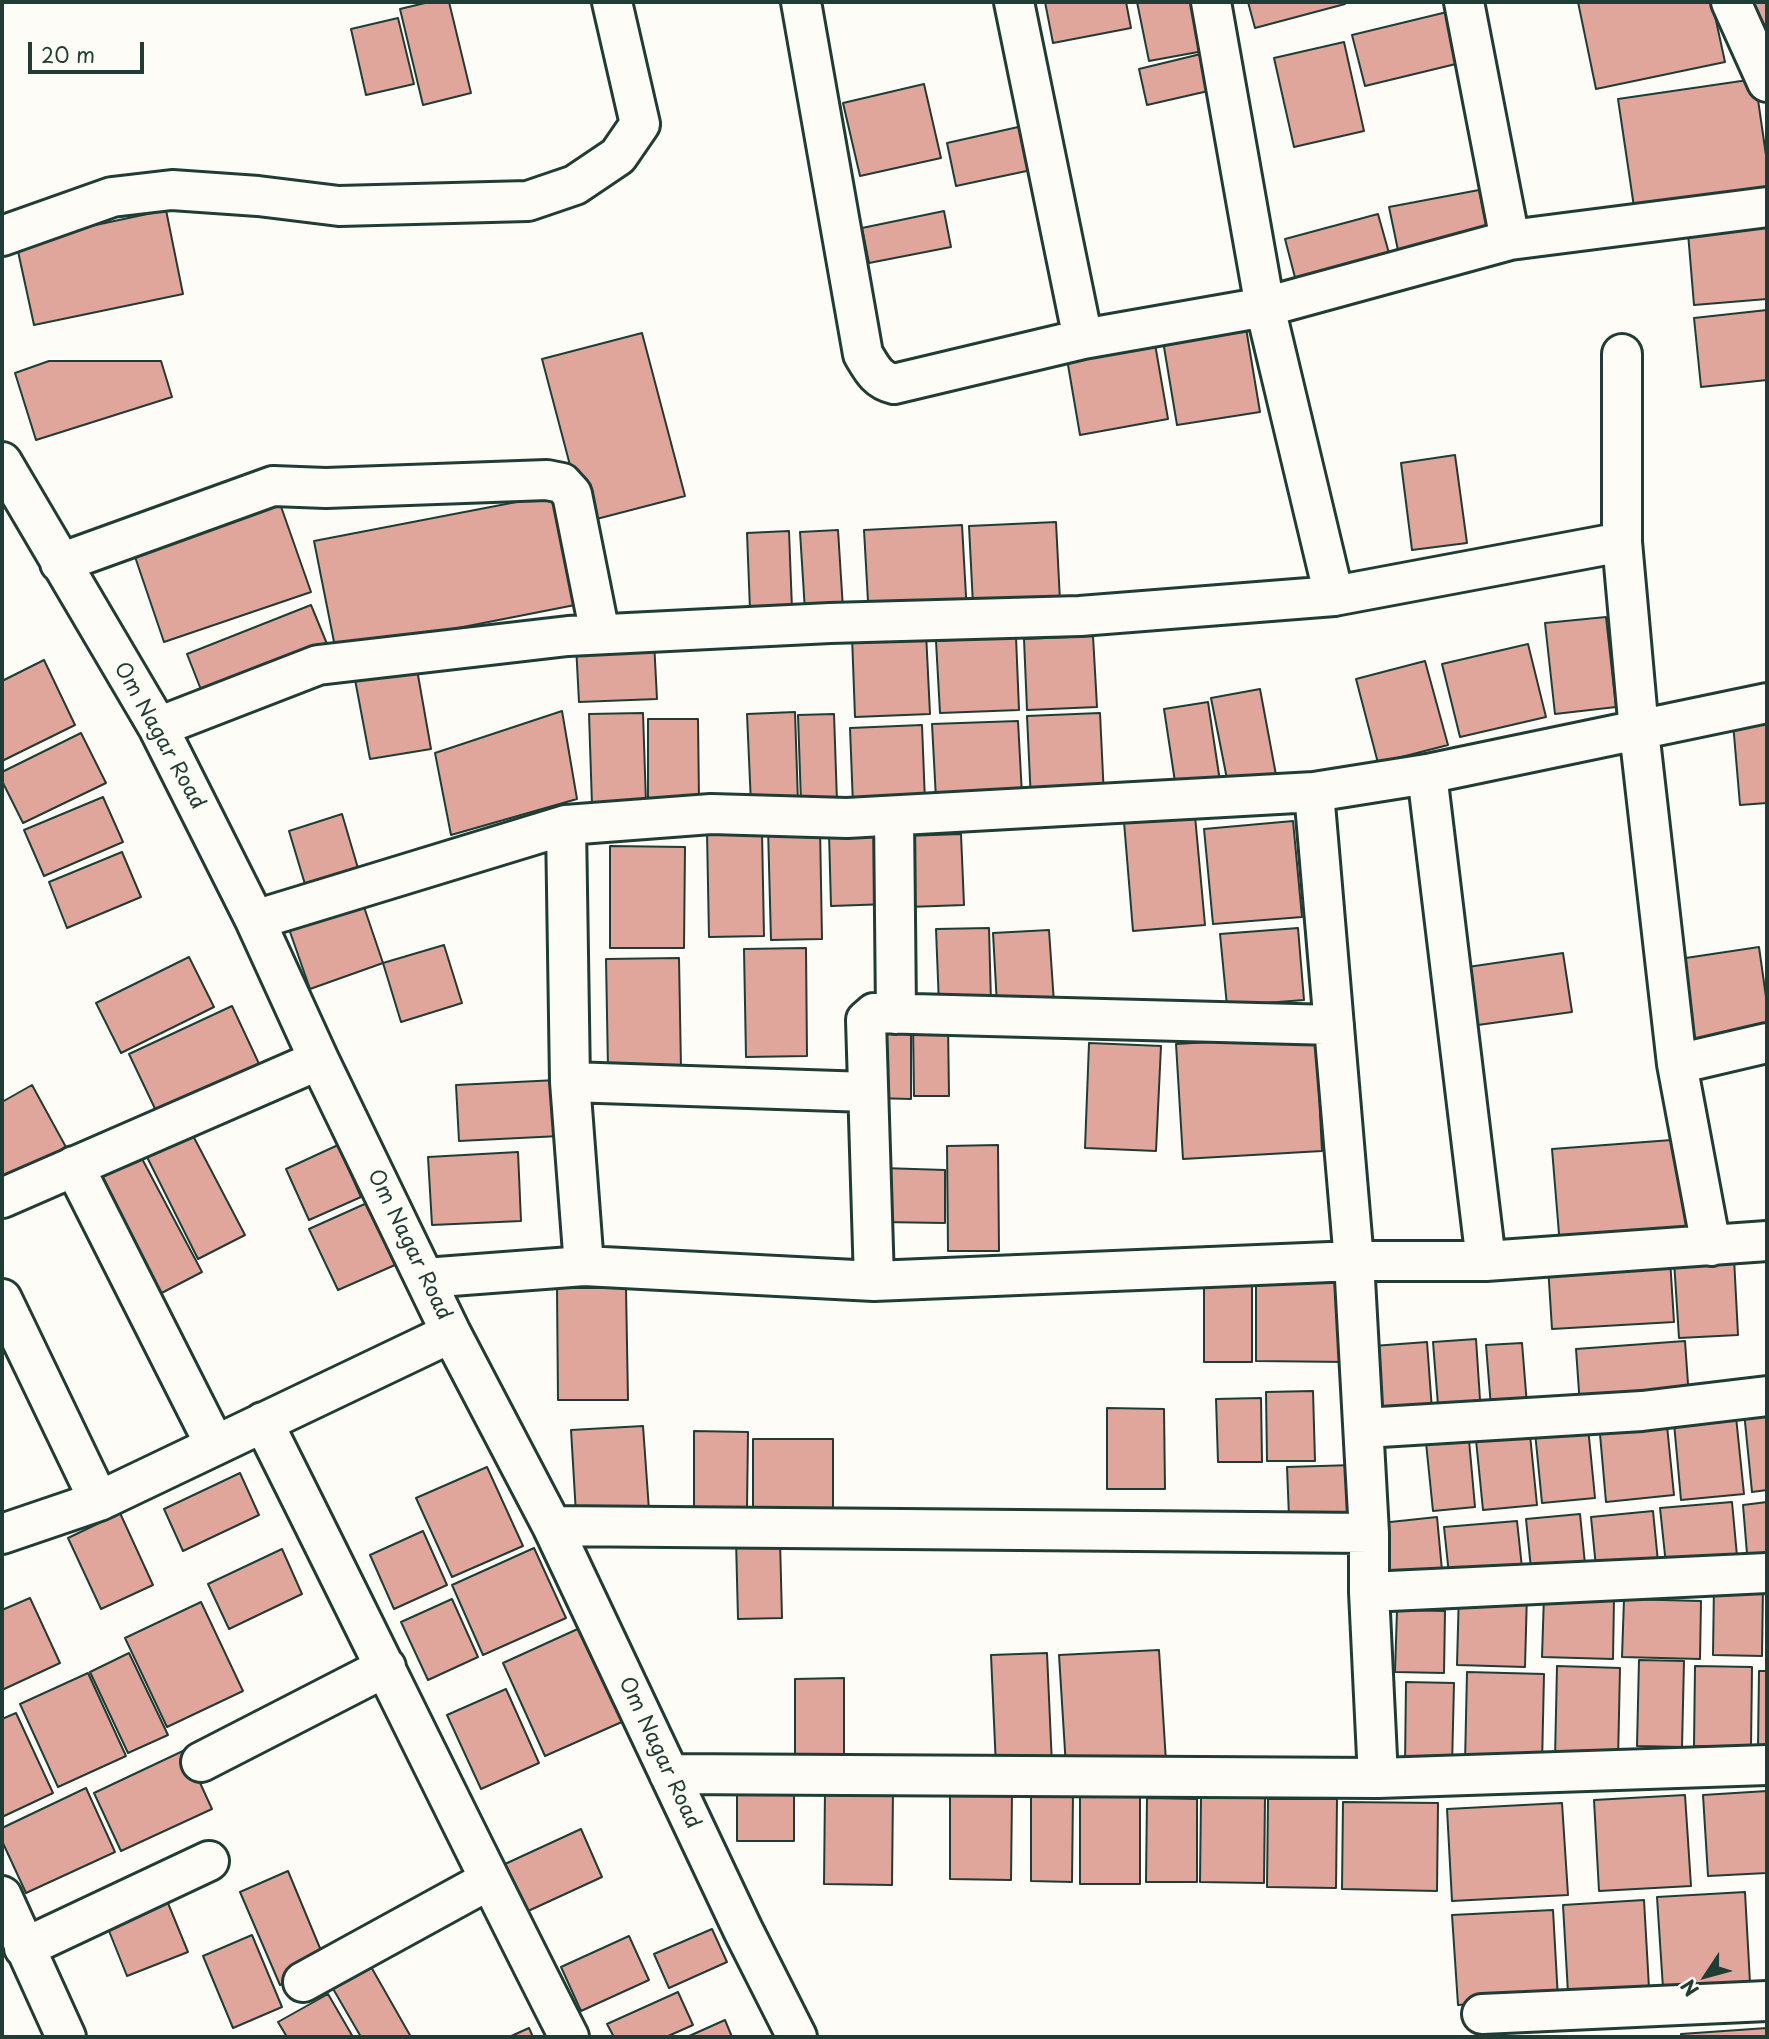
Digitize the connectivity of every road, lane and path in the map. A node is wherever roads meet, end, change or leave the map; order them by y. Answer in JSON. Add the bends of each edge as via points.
{"nodes":[{"id":1,"x":612,"y":2,"type":"edge"},
{"id":2,"x":801,"y":2,"type":"edge"},
{"id":3,"x":1014,"y":2,"type":"edge"},
{"id":4,"x":1210,"y":2,"type":"edge"},
{"id":5,"x":1464,"y":2,"type":"edge"},
{"id":6,"x":1731,"y":2,"type":"edge"},
{"id":7,"x":1767,"y":82,"type":"edge"},
{"id":8,"x":1767,"y":207,"type":"edge"},
{"id":9,"x":2,"y":236,"type":"edge"},
{"id":10,"x":1510,"y":240,"type":"junction"},
{"id":11,"x":1265,"y":307,"type":"junction"},
{"id":12,"x":1083,"y":339,"type":"junction"},
{"id":13,"x":1622,"y":354,"type":"dead end"},
{"id":14,"x":2,"y":462,"type":"edge"},
{"id":15,"x":1622,"y":542,"type":"junction"},
{"id":16,"x":60,"y":563,"type":"junction"},
{"id":17,"x":1334,"y":596,"type":"junction"},
{"id":18,"x":600,"y":634,"type":"junction"},
{"id":19,"x":1767,"y":703,"type":"edge"},
{"id":20,"x":158,"y":727,"type":"junction"},
{"id":21,"x":1639,"y":732,"type":"junction"},
{"id":22,"x":1427,"y":774,"type":"junction"},
{"id":23,"x":1314,"y":792,"type":"junction"},
{"id":24,"x":894,"y":816,"type":"junction"},
{"id":25,"x":566,"y":825,"type":"junction"},
{"id":26,"x":255,"y":920,"type":"junction"},
{"id":27,"x":896,"y":1014,"type":"junction"},
{"id":28,"x":1334,"y":1025,"type":"junction"},
{"id":29,"x":1767,"y":1043,"type":"edge"},
{"id":30,"x":319,"y":1060,"type":"junction"},
{"id":31,"x":1677,"y":1064,"type":"junction"},
{"id":32,"x":570,"y":1082,"type":"junction"},
{"id":33,"x":867,"y":1092,"type":"junction"},
{"id":34,"x":74,"y":1166,"type":"junction"},
{"id":35,"x":2,"y":1198,"type":"edge"},
{"id":36,"x":1767,"y":1241,"type":"edge"},
{"id":37,"x":1711,"y":1246,"type":"junction"},
{"id":38,"x":1354,"y":1261,"type":"junction"},
{"id":39,"x":1486,"y":1261,"type":"junction"},
{"id":40,"x":584,"y":1266,"type":"junction"},
{"id":41,"x":425,"y":1278,"type":"junction"},
{"id":42,"x":874,"y":1280,"type":"junction"},
{"id":43,"x":2,"y":1299,"type":"edge"},
{"id":44,"x":451,"y":1333,"type":"junction"},
{"id":45,"x":1767,"y":1395,"type":"edge"},
{"id":46,"x":263,"y":1422,"type":"junction"},
{"id":47,"x":1364,"y":1428,"type":"junction"},
{"id":48,"x":215,"y":1446,"type":"junction"},
{"id":49,"x":99,"y":1501,"type":"junction"},
{"id":50,"x":552,"y":1526,"type":"junction"},
{"id":51,"x":1369,"y":1533,"type":"junction"},
{"id":52,"x":2,"y":1534,"type":"edge"},
{"id":53,"x":1767,"y":1573,"type":"edge"},
{"id":54,"x":1369,"y":1592,"type":"junction"},
{"id":55,"x":386,"y":1667,"type":"junction"},
{"id":56,"x":201,"y":1762,"type":"dead end"},
{"id":57,"x":1767,"y":1765,"type":"edge"},
{"id":58,"x":669,"y":1774,"type":"junction"},
{"id":59,"x":1378,"y":1778,"type":"junction"},
{"id":60,"x":209,"y":1861,"type":"dead end"},
{"id":61,"x":489,"y":1880,"type":"junction"},
{"id":62,"x":9,"y":1920,"type":"edge"},
{"id":63,"x":303,"y":1982,"type":"dead end"},
{"id":64,"x":1767,"y":2001,"type":"edge"},
{"id":65,"x":1482,"y":2014,"type":"dead end"},
{"id":66,"x":66,"y":2037,"type":"edge"},
{"id":67,"x":569,"y":2037,"type":"edge"},
{"id":68,"x":797,"y":2037,"type":"edge"}],
"edges":[{"from":1,"to":9,"type":"street","via":[[640,124],[618,156],[575,185],[528,201],[339,206],[173,190],[112,197]]},
{"from":2,"to":12,"type":"street","via":[[863,354],[876,375],[894,384],[914,381]]},
{"from":3,"to":12,"type":"street"},
{"from":4,"to":11,"type":"street"},
{"from":5,"to":10,"type":"street"},
{"from":6,"to":7,"type":"street"},
{"from":8,"to":10,"type":"street"},
{"from":10,"to":11,"type":"street"},
{"from":11,"to":12,"type":"street"},
{"from":11,"to":17,"type":"street"},
{"from":13,"to":15,"type":"street"},
{"from":14,"to":16,"type":"street","name":"Om Nagar Road"},
{"from":15,"to":17,"type":"street"},
{"from":15,"to":21,"type":"street"},
{"from":16,"to":18,"type":"street","via":[[273,486],[547,480],[562,483],[572,494]]},
{"from":16,"to":20,"type":"street","name":"Om Nagar Road"},
{"from":17,"to":18,"type":"street","via":[[1080,617]]},
{"from":18,"to":20,"type":"street","via":[[318,665]]},
{"from":19,"to":21,"type":"street"},
{"from":20,"to":26,"type":"street","name":"Om Nagar Road"},
{"from":21,"to":22,"type":"street"},
{"from":21,"to":31,"type":"street"},
{"from":22,"to":23,"type":"street"},
{"from":22,"to":39,"type":"street"},
{"from":23,"to":24,"type":"street"},
{"from":23,"to":28,"type":"street"},
{"from":24,"to":25,"type":"street","via":[[712,814]]},
{"from":24,"to":27,"type":"street"},
{"from":25,"to":26,"type":"street"},
{"from":25,"to":32,"type":"street"},
{"from":26,"to":30,"type":"street","name":"Om Nagar Road"},
{"from":27,"to":28,"type":"street"},
{"from":27,"to":33,"type":"street","via":[[874,1013],[866,1020]]},
{"from":28,"to":38,"type":"street"},
{"from":29,"to":31,"type":"street"},
{"from":30,"to":34,"type":"street"},
{"from":30,"to":41,"type":"street","name":"Om Nagar Road"},
{"from":31,"to":37,"type":"street"},
{"from":32,"to":33,"type":"street"},
{"from":32,"to":40,"type":"street"},
{"from":33,"to":42,"type":"street"},
{"from":34,"to":35,"type":"street"},
{"from":34,"to":48,"type":"street"},
{"from":36,"to":37,"type":"street"},
{"from":37,"to":39,"type":"street"},
{"from":38,"to":39,"type":"street"},
{"from":38,"to":42,"type":"street"},
{"from":38,"to":47,"type":"street"},
{"from":40,"to":41,"type":"street"},
{"from":40,"to":42,"type":"street"},
{"from":41,"to":44,"type":"street","name":"Om Nagar Road"},
{"from":43,"to":49,"type":"street"},
{"from":44,"to":46,"type":"street"},
{"from":44,"to":50,"type":"street","name":"Om Nagar Road"},
{"from":45,"to":47,"type":"street","via":[[1642,1411]]},
{"from":46,"to":48,"type":"street"},
{"from":46,"to":55,"type":"street"},
{"from":47,"to":51,"type":"street"},
{"from":48,"to":49,"type":"street"},
{"from":49,"to":52,"type":"street"},
{"from":50,"to":51,"type":"street"},
{"from":50,"to":58,"type":"street","name":"Om Nagar Road"},
{"from":51,"to":54,"type":"street"},
{"from":53,"to":54,"type":"street"},
{"from":54,"to":59,"type":"street"},
{"from":55,"to":56,"type":"street"},
{"from":55,"to":61,"type":"street"},
{"from":57,"to":59,"type":"street"},
{"from":58,"to":59,"type":"street"},
{"from":58,"to":68,"type":"street","name":"Om Nagar Road"},
{"from":60,"to":62,"type":"street"},
{"from":61,"to":63,"type":"street"},
{"from":61,"to":67,"type":"street"},
{"from":62,"to":66,"type":"street"},
{"from":64,"to":65,"type":"street"}]}
